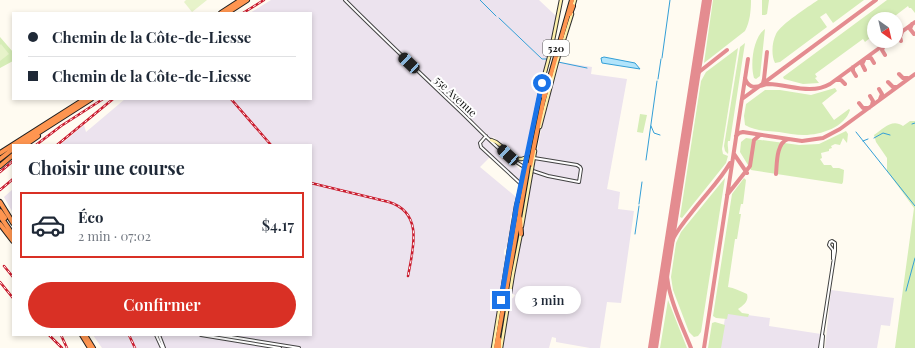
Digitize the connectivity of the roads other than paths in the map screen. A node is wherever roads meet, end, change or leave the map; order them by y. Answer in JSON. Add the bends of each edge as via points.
{"nodes":[{"id":1,"x":242,"y":0,"type":"edge"},
{"id":2,"x":248,"y":0,"type":"edge"},
{"id":3,"x":345,"y":0,"type":"edge"},
{"id":4,"x":560,"y":0,"type":"edge"},
{"id":5,"x":570,"y":0,"type":"edge"},
{"id":6,"x":575,"y":0,"type":"edge"},
{"id":7,"x":573,"y":6,"type":"junction"},
{"id":8,"x":223,"y":12,"type":"edge"},
{"id":9,"x":229,"y":12,"type":"edge"},
{"id":10,"x":560,"y":40,"type":"junction"},
{"id":11,"x":544,"y":76,"type":"junction"},
{"id":12,"x":543,"y":96,"type":"junction"},
{"id":13,"x":84,"y":100,"type":"edge"},
{"id":14,"x":89,"y":100,"type":"edge"},
{"id":15,"x":53,"y":123,"type":"junction"},
{"id":16,"x":486,"y":136,"type":"junction"},
{"id":17,"x":491,"y":140,"type":"junction"},
{"id":18,"x":18,"y":144,"type":"edge"},
{"id":19,"x":21,"y":144,"type":"edge"},
{"id":20,"x":26,"y":144,"type":"edge"},
{"id":21,"x":12,"y":147,"type":"edge"},
{"id":22,"x":12,"y":148,"type":"edge"},
{"id":23,"x":0,"y":152,"type":"edge"},
{"id":24,"x":12,"y":156,"type":"edge"},
{"id":25,"x":527,"y":157,"type":"junction"},
{"id":26,"x":0,"y":158,"type":"edge"},
{"id":27,"x":534,"y":158,"type":"junction"},
{"id":28,"x":0,"y":166,"type":"edge"},
{"id":29,"x":528,"y":169,"type":"junction"},
{"id":30,"x":522,"y":185,"type":"junction"},
{"id":31,"x":522,"y":195,"type":"junction"},
{"id":32,"x":0,"y":202,"type":"edge"},
{"id":33,"x":0,"y":211,"type":"edge"},
{"id":34,"x":516,"y":212,"type":"junction"},
{"id":35,"x":0,"y":216,"type":"edge"},
{"id":36,"x":520,"y":217,"type":"junction"},
{"id":37,"x":12,"y":221,"type":"edge"},
{"id":38,"x":0,"y":224,"type":"edge"},
{"id":39,"x":12,"y":229,"type":"edge"},
{"id":40,"x":12,"y":234,"type":"edge"},
{"id":41,"x":521,"y":234,"type":"junction"},
{"id":42,"x":12,"y":240,"type":"edge"},
{"id":43,"x":833,"y":259,"type":"junction"},
{"id":44,"x":507,"y":262,"type":"junction"},
{"id":45,"x":507,"y":281,"type":"junction"},
{"id":46,"x":506,"y":292,"type":"junction"},
{"id":47,"x":505,"y":298,"type":"junction"},
{"id":48,"x":83,"y":336,"type":"edge"},
{"id":49,"x":87,"y":336,"type":"edge"},
{"id":50,"x":158,"y":336,"type":"edge"},
{"id":51,"x":207,"y":336,"type":"edge"},
{"id":52,"x":225,"y":336,"type":"edge"},
{"id":53,"x":90,"y":348,"type":"edge"},
{"id":54,"x":94,"y":348,"type":"edge"},
{"id":55,"x":163,"y":348,"type":"edge"},
{"id":56,"x":280,"y":348,"type":"edge"},
{"id":57,"x":293,"y":348,"type":"edge"},
{"id":58,"x":299,"y":348,"type":"edge"},
{"id":59,"x":497,"y":348,"type":"edge"},
{"id":60,"x":821,"y":348,"type":"edge"}],
"edges":[{"from":1,"to":8,"type":"highway"},
{"from":2,"to":9,"type":"highway"},
{"from":3,"to":16,"type":"street","name":"55e Avenue"},
{"from":4,"to":11,"type":"main road"},
{"from":5,"to":10,"type":"highway","number":"520"},
{"from":5,"to":12,"type":"highway","number":"520"},
{"from":6,"to":7,"type":"main road"},
{"from":7,"to":10,"type":"highway"},
{"from":7,"to":27,"type":"main road","via":[[547,97]]},
{"from":10,"to":29,"type":"highway","number":"520"},
{"from":11,"to":12,"type":"highway"},
{"from":11,"to":25,"type":"main road"},
{"from":12,"to":29,"type":"highway","number":"520"},
{"from":13,"to":18,"type":"highway"},
{"from":14,"to":15,"type":"highway"},
{"from":15,"to":19,"type":"highway"},
{"from":15,"to":20,"type":"highway"},
{"from":16,"to":17,"type":"street","name":"55e Avenue"},
{"from":16,"to":30,"type":"street","via":[[480,142],[481,147]]},
{"from":17,"to":25,"type":"main road","via":[[518,159]]},
{"from":17,"to":29,"type":"street","name":"55e Avenue","via":[[510,158]]},
{"from":21,"to":23,"type":"highway"},
{"from":22,"to":26,"type":"highway"},
{"from":24,"to":28,"type":"highway"},
{"from":25,"to":29,"type":"main road"},
{"from":27,"to":29,"type":"main road"},
{"from":27,"to":29,"type":"street","name":"55e Avenue","via":[[579,166],[579,182],[551,177]]},
{"from":29,"to":30,"type":"main road"},
{"from":29,"to":31,"type":"highway","number":"520"},
{"from":29,"to":36,"type":"highway","number":"520"},
{"from":29,"to":41,"type":"main road"},
{"from":30,"to":34,"type":"main road"},
{"from":31,"to":34,"type":"highway"},
{"from":31,"to":45,"type":"highway","number":"520"},
{"from":32,"to":37,"type":"highway"},
{"from":33,"to":39,"type":"highway"},
{"from":34,"to":44,"type":"main road"},
{"from":35,"to":40,"type":"highway"},
{"from":36,"to":41,"type":"highway"},
{"from":36,"to":46,"type":"highway","number":"520"},
{"from":38,"to":42,"type":"highway"},
{"from":41,"to":46,"type":"main road"},
{"from":43,"to":43,"type":"street","via":[[835,243],[832,241],[829,245],[833,250]]},
{"from":43,"to":60,"type":"street"},
{"from":44,"to":45,"type":"highway"},
{"from":44,"to":46,"type":"main road"},
{"from":45,"to":46,"type":"highway","number":"520"},
{"from":46,"to":47,"type":"highway","number":"520"},
{"from":47,"to":59,"type":"highway","number":"520"},
{"from":47,"to":59,"type":"highway","number":"520"},
{"from":48,"to":53,"type":"highway"},
{"from":49,"to":54,"type":"highway"},
{"from":50,"to":55,"type":"street"},
{"from":51,"to":56,"type":"street"},
{"from":52,"to":57,"type":"street"},
{"from":57,"to":58,"type":"street"}]}
